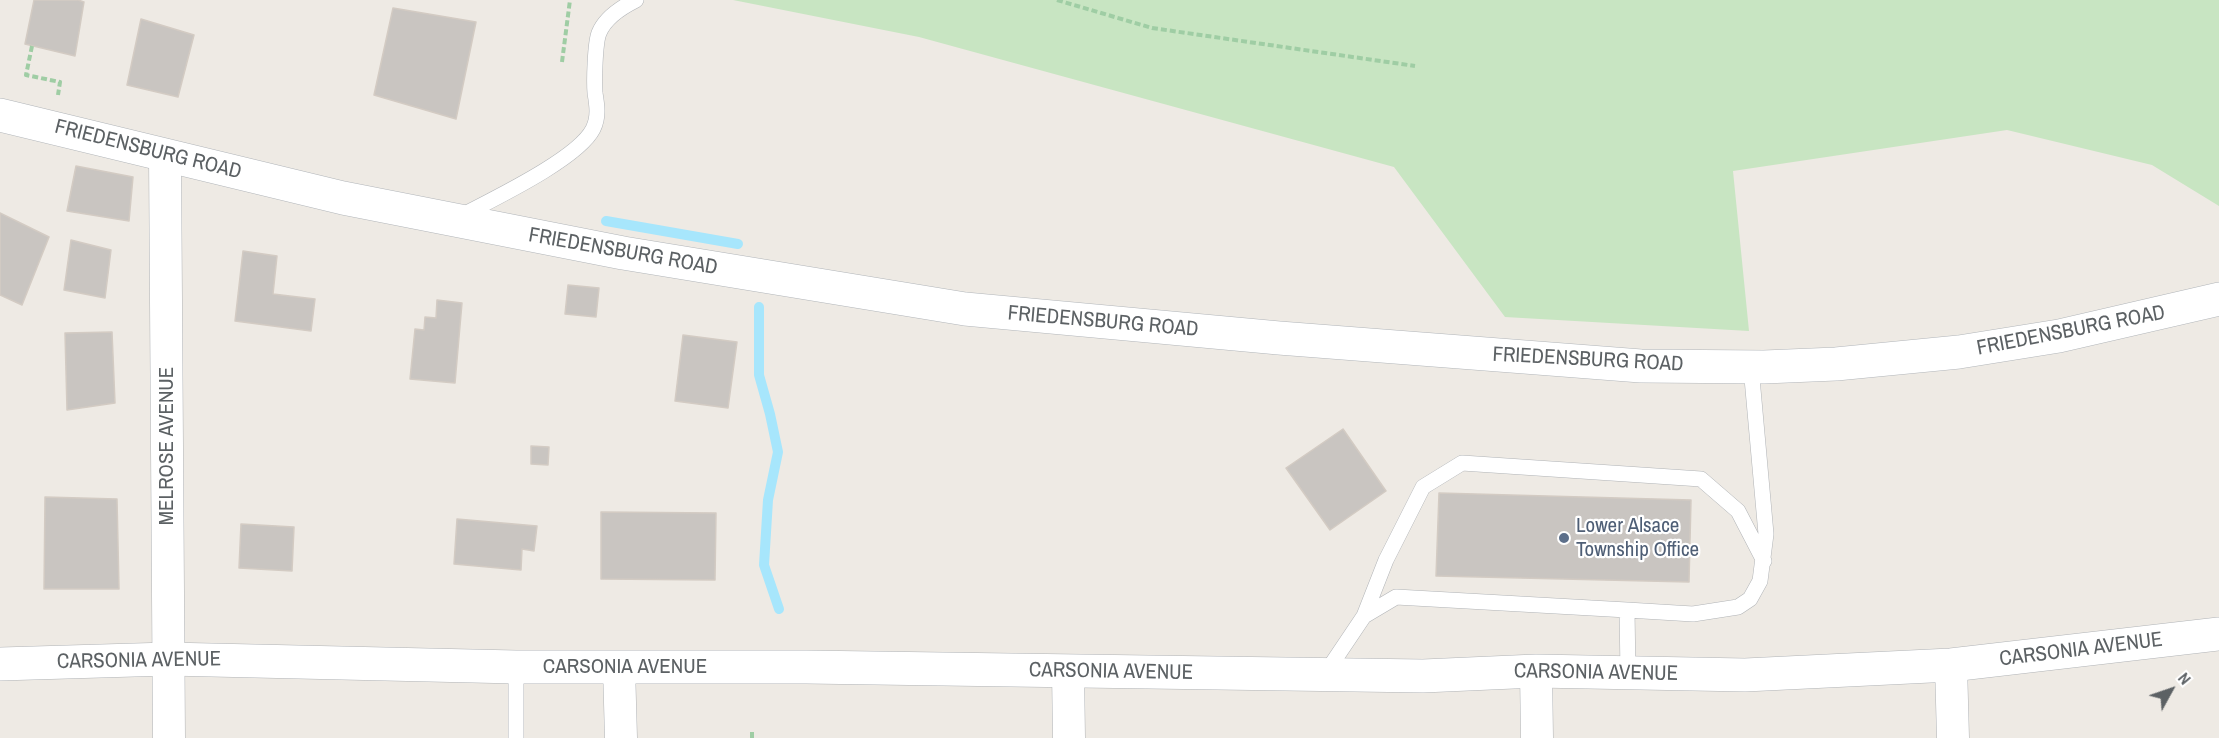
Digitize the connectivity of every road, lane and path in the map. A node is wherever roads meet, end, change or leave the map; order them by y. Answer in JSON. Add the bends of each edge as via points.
{"nodes":[{"id":1,"x":570,"y":0,"type":"edge"},
{"id":2,"x":636,"y":0,"type":"edge"},
{"id":3,"x":1057,"y":0,"type":"edge"},
{"id":4,"x":33,"y":46,"type":"dead end"},
{"id":5,"x":562,"y":62,"type":"dead end"},
{"id":6,"x":1415,"y":66,"type":"dead end"},
{"id":7,"x":1,"y":110,"type":"edge"},
{"id":8,"x":51,"y":126,"type":"junction"},
{"id":9,"x":165,"y":155,"type":"junction"},
{"id":10,"x":454,"y":220,"type":"junction"},
{"id":11,"x":2219,"y":299,"type":"edge"},
{"id":12,"x":1751,"y":367,"type":"junction"},
{"id":13,"x":1764,"y":561,"type":"junction"},
{"id":14,"x":1627,"y":610,"type":"junction"},
{"id":15,"x":1365,"y":616,"type":"junction"},
{"id":16,"x":2219,"y":634,"type":"edge"},
{"id":17,"x":168,"y":659,"type":"junction"},
{"id":18,"x":0,"y":664,"type":"edge"},
{"id":19,"x":1951,"y":665,"type":"junction"},
{"id":20,"x":516,"y":667,"type":"junction"},
{"id":21,"x":619,"y":668,"type":"junction"},
{"id":22,"x":1068,"y":671,"type":"junction"},
{"id":23,"x":1536,"y":671,"type":"junction"},
{"id":24,"x":1628,"y":673,"type":"junction"},
{"id":25,"x":1325,"y":674,"type":"junction"},
{"id":26,"x":169,"y":738,"type":"edge"},
{"id":27,"x":516,"y":738,"type":"edge"},
{"id":28,"x":621,"y":738,"type":"edge"},
{"id":29,"x":1069,"y":738,"type":"edge"},
{"id":30,"x":1537,"y":738,"type":"edge"},
{"id":31,"x":1953,"y":738,"type":"edge"}],
"edges":[{"from":1,"to":5,"type":"path"},
{"from":2,"to":10,"type":"lane","via":[[610,16],[598,34],[598,118],[582,144],[506,193]]},
{"from":3,"to":6,"type":"path","via":[[1152,28]]},
{"from":4,"to":8,"type":"path","via":[[26,75],[60,82]]},
{"from":7,"to":8,"type":"street","name":"FRIEDENSBURG ROAD"},
{"from":8,"to":9,"type":"street","name":"FRIEDENSBURG ROAD"},
{"from":9,"to":10,"type":"street","name":"FRIEDENSBURG ROAD"},
{"from":9,"to":17,"type":"street","name":"MELROSE AVENUE"},
{"from":10,"to":12,"type":"street","name":"FRIEDENSBURG ROAD","via":[[623,253],[965,309],[1641,366]]},
{"from":11,"to":12,"type":"street","name":"FRIEDENSBURG ROAD","via":[[2059,336],[1959,352],[1836,364]]},
{"from":12,"to":13,"type":"lane","via":[[1764,503]]},
{"from":13,"to":14,"type":"lane","via":[[1761,581],[1750,599],[1738,607],[1693,614]]},
{"from":13,"to":15,"type":"lane","via":[[1738,511],[1701,479],[1462,463],[1423,487],[1386,560]]},
{"from":14,"to":15,"type":"lane","via":[[1396,597]]},
{"from":14,"to":24,"type":"lane"},
{"from":15,"to":25,"type":"lane"},
{"from":16,"to":19,"type":"street","name":"CARSONIA AVENUE"},
{"from":17,"to":18,"type":"street","name":"CARSONIA AVENUE"},
{"from":17,"to":20,"type":"street","name":"CARSONIA AVENUE"},
{"from":17,"to":26,"type":"street","name":"MELROSE AVENUE"},
{"from":19,"to":24,"type":"street","name":"CARSONIA AVENUE","via":[[1745,675]]},
{"from":19,"to":31,"type":"street"},
{"from":20,"to":21,"type":"street","name":"CARSONIA AVENUE"},
{"from":20,"to":27,"type":"lane"},
{"from":21,"to":22,"type":"street","name":"CARSONIA AVENUE"},
{"from":21,"to":28,"type":"street"},
{"from":22,"to":25,"type":"street","name":"CARSONIA AVENUE"},
{"from":22,"to":29,"type":"street"},
{"from":23,"to":24,"type":"street","name":"CARSONIA AVENUE"},
{"from":23,"to":25,"type":"street","name":"CARSONIA AVENUE","via":[[1423,676]]},
{"from":23,"to":30,"type":"street"}]}
